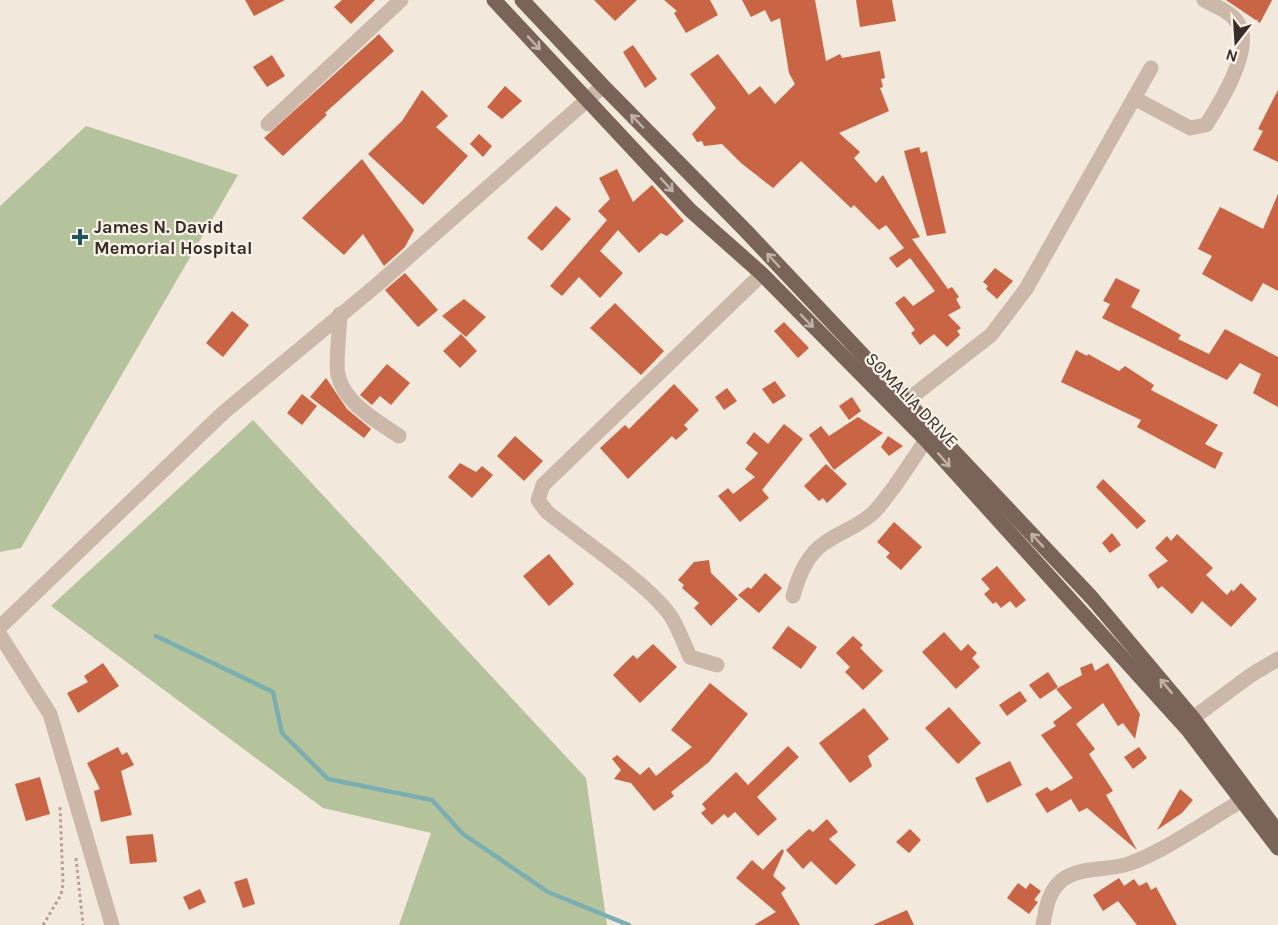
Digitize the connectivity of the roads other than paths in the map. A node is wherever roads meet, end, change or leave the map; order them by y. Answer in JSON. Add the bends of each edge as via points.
{"nodes":[{"id":1,"x":401,"y":0,"type":"edge"},
{"id":2,"x":494,"y":0,"type":"edge"},
{"id":3,"x":522,"y":0,"type":"edge"},
{"id":4,"x":1203,"y":0,"type":"edge"},
{"id":5,"x":1151,"y":69,"type":"dead end"},
{"id":6,"x":603,"y":86,"type":"junction"},
{"id":7,"x":1134,"y":98,"type":"junction"},
{"id":8,"x":587,"y":99,"type":"junction"},
{"id":9,"x":268,"y":124,"type":"dead end"},
{"id":10,"x":762,"y":274,"type":"junction"},
{"id":11,"x":340,"y":314,"type":"junction"},
{"id":12,"x":905,"y":402,"type":"junction"},
{"id":13,"x":399,"y":436,"type":"dead end"},
{"id":14,"x":926,"y":440,"type":"junction"},
{"id":15,"x":793,"y":596,"type":"dead end"},
{"id":16,"x":5,"y":622,"type":"edge"},
{"id":17,"x":0,"y":635,"type":"edge"},
{"id":18,"x":1278,"y":659,"type":"edge"},
{"id":19,"x":717,"y":665,"type":"dead end"},
{"id":20,"x":1193,"y":718,"type":"junction"},
{"id":21,"x":1240,"y":801,"type":"junction"},
{"id":22,"x":1278,"y":832,"type":"edge"},
{"id":23,"x":1278,"y":848,"type":"edge"},
{"id":24,"x":112,"y":925,"type":"edge"},
{"id":25,"x":1043,"y":925,"type":"edge"}],
"edges":[{"from":1,"to":9,"type":"street"},
{"from":2,"to":8,"type":"main road","name":"SOMALIA DRIVE","one_way":true},
{"from":3,"to":6,"type":"main road","name":"SOMALIA DRIVE"},
{"from":4,"to":7,"type":"street","via":[[1231,15],[1240,25],[1244,41],[1223,96],[1206,125],[1190,128]]},
{"from":5,"to":7,"type":"street"},
{"from":6,"to":8,"type":"street"},
{"from":12,"to":6,"type":"main road","name":"SOMALIA DRIVE","one_way":true,"via":[[746,231]]},
{"from":7,"to":12,"type":"street","via":[[1026,289],[1004,319],[991,335]]},
{"from":8,"to":10,"type":"main road","name":"SOMALIA DRIVE","one_way":true,"via":[[690,210]]},
{"from":8,"to":11,"type":"street"},
{"from":10,"to":14,"type":"main road","name":"SOMALIA DRIVE","one_way":true},
{"from":10,"to":19,"type":"street","via":[[543,484],[538,500],[547,512],[650,595],[672,618],[690,657]]},
{"from":11,"to":13,"type":"street","via":[[337,373],[342,387],[360,408]]},
{"from":11,"to":16,"type":"street","via":[[223,413]]},
{"from":20,"to":12,"type":"main road","name":"SOMALIA DRIVE","one_way":true,"via":[[1092,598]]},
{"from":14,"to":15,"type":"street","via":[[873,513],[813,553],[800,572]]},
{"from":14,"to":21,"type":"main road","name":"SOMALIA DRIVE","one_way":true,"via":[[1188,730]]},
{"from":17,"to":24,"type":"street","via":[[50,714]]},
{"from":18,"to":20,"type":"street"},
{"from":20,"to":22,"type":"main road","name":"SOMALIA DRIVE"},
{"from":21,"to":23,"type":"main road","name":"SOMALIA DRIVE"},
{"from":21,"to":25,"type":"street","via":[[1128,864],[1076,873],[1064,879],[1048,899]]}]}
